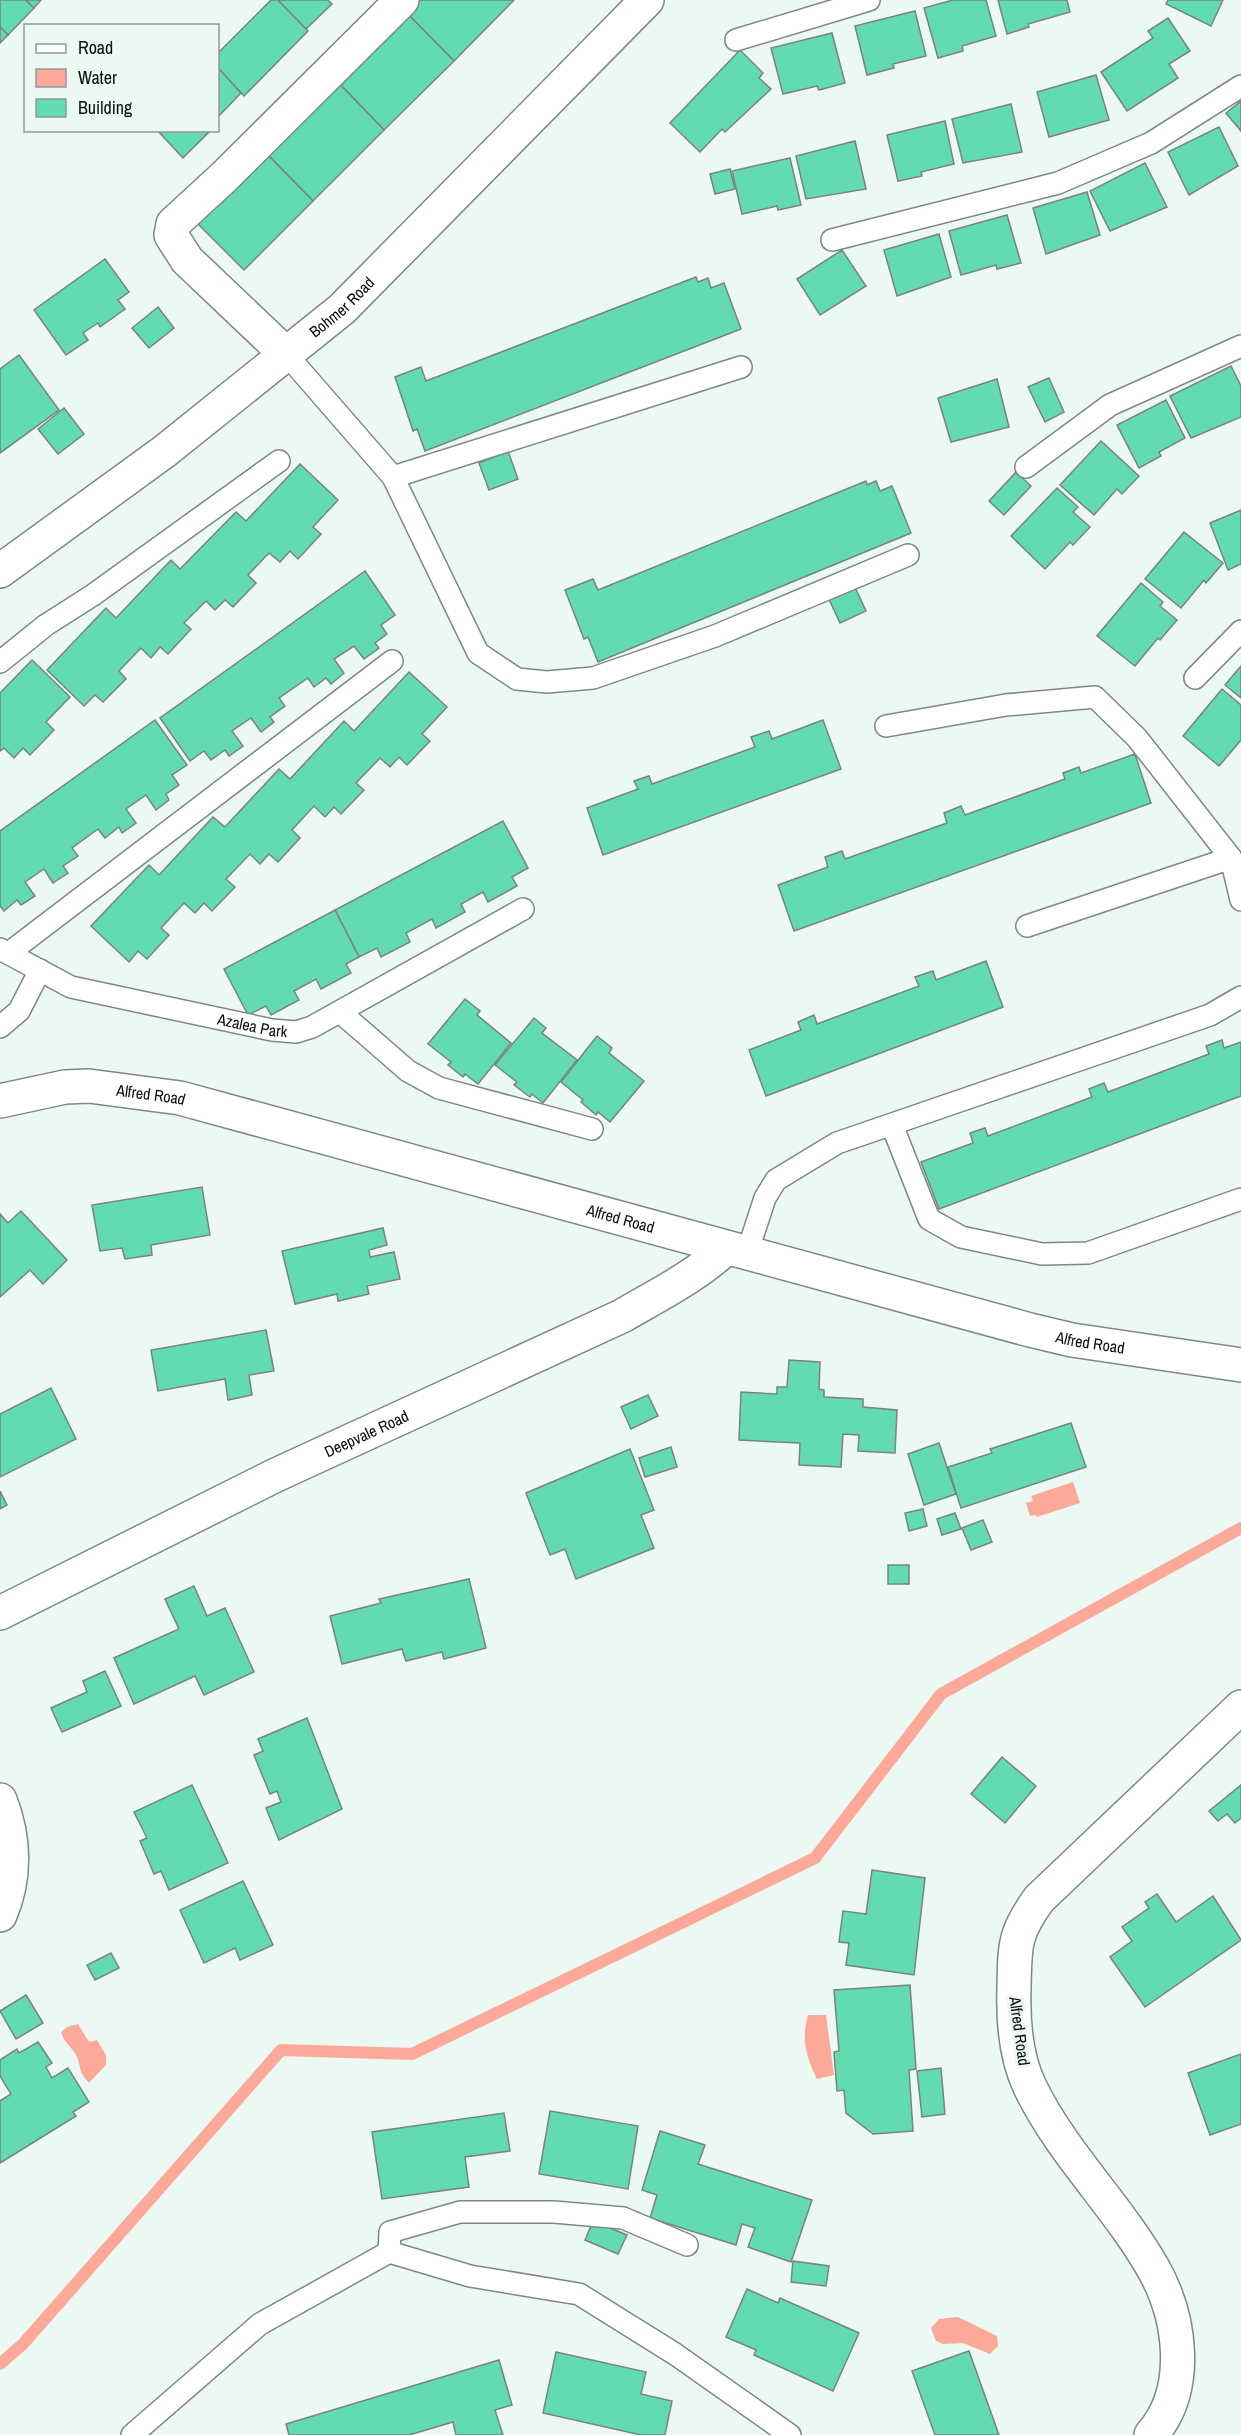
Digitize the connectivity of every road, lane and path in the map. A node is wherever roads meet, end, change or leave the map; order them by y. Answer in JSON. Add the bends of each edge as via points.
{"nodes":[{"id":1,"x":402,"y":0,"type":"edge"},
{"id":2,"x":647,"y":0,"type":"edge"},
{"id":3,"x":869,"y":0,"type":"edge"},
{"id":4,"x":736,"y":40,"type":"dead end"},
{"id":5,"x":1241,"y":86,"type":"edge"},
{"id":6,"x":832,"y":240,"type":"dead end"},
{"id":7,"x":1241,"y":346,"type":"edge"},
{"id":8,"x":288,"y":355,"type":"junction"},
{"id":9,"x":741,"y":367,"type":"dead end"},
{"id":10,"x":279,"y":461,"type":"dead end"},
{"id":11,"x":1026,"y":467,"type":"dead end"},
{"id":12,"x":393,"y":477,"type":"junction"},
{"id":13,"x":908,"y":555,"type":"dead end"},
{"id":14,"x":0,"y":571,"type":"edge"},
{"id":15,"x":1241,"y":631,"type":"edge"},
{"id":16,"x":392,"y":661,"type":"dead end"},
{"id":17,"x":0,"y":662,"type":"edge"},
{"id":18,"x":1195,"y":678,"type":"dead end"},
{"id":19,"x":886,"y":726,"type":"dead end"},
{"id":20,"x":1230,"y":858,"type":"junction"},
{"id":21,"x":1241,"y":900,"type":"edge"},
{"id":22,"x":523,"y":909,"type":"dead end"},
{"id":23,"x":1027,"y":926,"type":"dead end"},
{"id":24,"x":5,"y":950,"type":"edge"},
{"id":25,"x":40,"y":970,"type":"junction"},
{"id":26,"x":1241,"y":997,"type":"edge"},
{"id":27,"x":340,"y":1012,"type":"junction"},
{"id":28,"x":0,"y":1027,"type":"edge"},
{"id":29,"x":0,"y":1101,"type":"edge"},
{"id":30,"x":892,"y":1125,"type":"junction"},
{"id":31,"x":592,"y":1129,"type":"dead end"},
{"id":32,"x":1241,"y":1199,"type":"edge"},
{"id":33,"x":736,"y":1250,"type":"junction"},
{"id":34,"x":1241,"y":1365,"type":"edge"},
{"id":35,"x":0,"y":1613,"type":"edge"},
{"id":36,"x":1241,"y":1707,"type":"edge"},
{"id":37,"x":0,"y":1800,"type":"edge"},
{"id":38,"x":0,"y":1916,"type":"edge"},
{"id":39,"x":687,"y":2245,"type":"dead end"},
{"id":40,"x":389,"y":2252,"type":"junction"},
{"id":41,"x":132,"y":2435,"type":"edge"},
{"id":42,"x":790,"y":2435,"type":"edge"},
{"id":43,"x":1151,"y":2435,"type":"edge"}],
"edges":[{"from":1,"to":8,"type":"street","via":[[173,224],[171,235],[187,260]]},
{"from":2,"to":8,"type":"street","name":"Bohmer Road","via":[[403,249]]},
{"from":3,"to":4,"type":"lane"},
{"from":5,"to":6,"type":"lane","via":[[1151,143],[1058,183]]},
{"from":7,"to":11,"type":"lane","via":[[1110,405]]},
{"from":8,"to":12,"type":"lane"},
{"from":8,"to":14,"type":"street","name":"Bohmer Road"},
{"from":9,"to":12,"type":"lane"},
{"from":10,"to":17,"type":"lane","via":[[46,625]]},
{"from":12,"to":13,"type":"lane","via":[[478,653],[516,679],[547,682],[593,678],[715,636]]},
{"from":15,"to":18,"type":"lane"},
{"from":16,"to":24,"type":"lane"},
{"from":19,"to":20,"type":"lane","via":[[1006,705],[1095,697],[1137,738]]},
{"from":20,"to":21,"type":"lane"},
{"from":20,"to":23,"type":"lane"},
{"from":22,"to":27,"type":"lane","name":"Azalea Park"},
{"from":24,"to":25,"type":"lane","name":"Azalea Park"},
{"from":25,"to":27,"type":"lane","name":"Azalea Park","via":[[71,987],[272,1030],[296,1032]]},
{"from":25,"to":28,"type":"lane","via":[[19,1011]]},
{"from":26,"to":30,"type":"lane","via":[[1210,1015]]},
{"from":27,"to":31,"type":"lane","via":[[408,1071],[439,1089]]},
{"from":29,"to":33,"type":"street","name":"Alfred Road","via":[[88,1086],[180,1098]]},
{"from":30,"to":32,"type":"lane","via":[[929,1219],[972,1240],[1042,1254],[1088,1253]]},
{"from":30,"to":33,"type":"lane","via":[[837,1143],[776,1180]]},
{"from":33,"to":34,"type":"street","name":"Alfred Road","via":[[1040,1333]]},
{"from":33,"to":35,"type":"street","name":"Deepvale Road","via":[[622,1316],[276,1475]]},
{"from":36,"to":43,"type":"street","name":"Alfred Road","via":[[1040,1899],[1021,1924],[1015,1949],[1017,2038],[1029,2085],[1049,2120],[1154,2268],[1172,2315],[1179,2345],[1176,2378],[1161,2424]]},
{"from":37,"to":38,"type":"street","via":[[12,1855],[9,1892]]},
{"from":39,"to":40,"type":"lane","via":[[623,2218],[554,2212],[460,2212],[390,2232]]},
{"from":40,"to":41,"type":"lane","via":[[260,2324]]},
{"from":40,"to":42,"type":"lane","via":[[470,2276],[579,2294],[675,2354]]}]}
